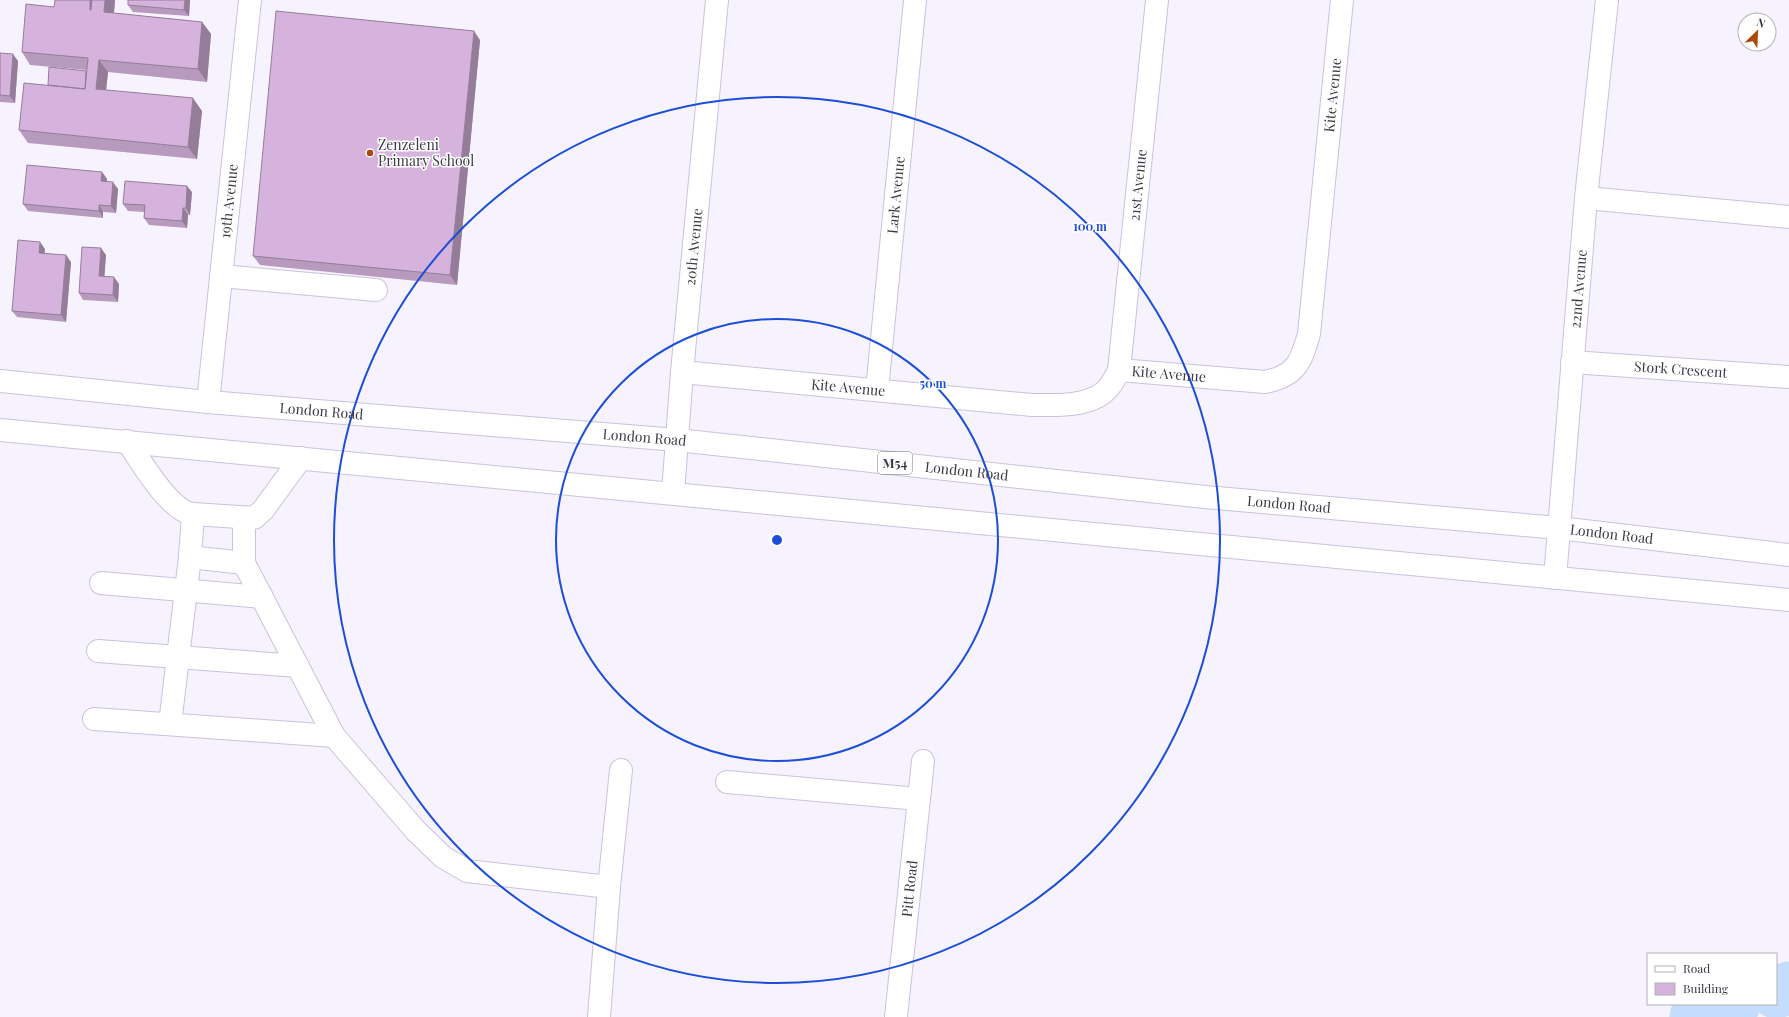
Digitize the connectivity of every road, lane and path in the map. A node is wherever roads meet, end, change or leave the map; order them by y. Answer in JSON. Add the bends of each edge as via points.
{"nodes":[{"id":1,"x":250,"y":0,"type":"edge"},
{"id":2,"x":717,"y":0,"type":"edge"},
{"id":3,"x":915,"y":0,"type":"edge"},
{"id":4,"x":1157,"y":0,"type":"edge"},
{"id":5,"x":1342,"y":0,"type":"edge"},
{"id":6,"x":1607,"y":0,"type":"edge"},
{"id":7,"x":1586,"y":198,"type":"junction"},
{"id":8,"x":1789,"y":217,"type":"edge"},
{"id":9,"x":221,"y":276,"type":"junction"},
{"id":10,"x":376,"y":290,"type":"dead end"},
{"id":11,"x":1572,"y":362,"type":"junction"},
{"id":12,"x":1119,"y":370,"type":"junction"},
{"id":13,"x":682,"y":372,"type":"junction"},
{"id":14,"x":1789,"y":377,"type":"edge"},
{"id":15,"x":0,"y":381,"type":"edge"},
{"id":16,"x":877,"y":390,"type":"junction"},
{"id":17,"x":208,"y":402,"type":"junction"},
{"id":18,"x":0,"y":430,"type":"edge"},
{"id":19,"x":677,"y":440,"type":"junction"},
{"id":20,"x":127,"y":441,"type":"junction"},
{"id":21,"x":300,"y":458,"type":"junction"},
{"id":22,"x":673,"y":493,"type":"junction"},
{"id":23,"x":193,"y":514,"type":"junction"},
{"id":24,"x":244,"y":518,"type":"junction"},
{"id":25,"x":1559,"y":528,"type":"junction"},
{"id":26,"x":1789,"y":555,"type":"edge"},
{"id":27,"x":190,"y":557,"type":"junction"},
{"id":28,"x":244,"y":563,"type":"junction"},
{"id":29,"x":1555,"y":578,"type":"junction"},
{"id":30,"x":101,"y":583,"type":"dead end"},
{"id":31,"x":186,"y":590,"type":"junction"},
{"id":32,"x":262,"y":597,"type":"junction"},
{"id":33,"x":1789,"y":600,"type":"edge"},
{"id":34,"x":98,"y":651,"type":"dead end"},
{"id":35,"x":178,"y":657,"type":"junction"},
{"id":36,"x":298,"y":666,"type":"junction"},
{"id":37,"x":94,"y":719,"type":"dead end"},
{"id":38,"x":170,"y":724,"type":"junction"},
{"id":39,"x":334,"y":736,"type":"junction"},
{"id":40,"x":923,"y":761,"type":"dead end"},
{"id":41,"x":621,"y":770,"type":"dead end"},
{"id":42,"x":727,"y":782,"type":"dead end"},
{"id":43,"x":919,"y":799,"type":"junction"},
{"id":44,"x":609,"y":887,"type":"junction"},
{"id":45,"x":600,"y":1017,"type":"edge"},
{"id":46,"x":896,"y":1017,"type":"edge"}],
"edges":[{"from":1,"to":9,"type":"street","name":"19th Avenue"},
{"from":2,"to":13,"type":"street","name":"20th Avenue"},
{"from":3,"to":16,"type":"street","name":"Lark Avenue"},
{"from":4,"to":12,"type":"street","name":"21st Avenue"},
{"from":5,"to":12,"type":"street","name":"Kite Avenue","via":[[1309,334],[1304,352],[1296,366],[1280,379],[1265,382]]},
{"from":6,"to":7,"type":"street","name":"22nd Avenue"},
{"from":7,"to":8,"type":"street"},
{"from":7,"to":11,"type":"street","name":"22nd Avenue"},
{"from":9,"to":10,"type":"street"},
{"from":9,"to":17,"type":"street","name":"19th Avenue"},
{"from":11,"to":14,"type":"street","name":"Stork Crescent"},
{"from":11,"to":25,"type":"street","name":"22nd Avenue"},
{"from":12,"to":16,"type":"street","name":"Kite Avenue","via":[[1103,393],[1064,404],[1032,405]]},
{"from":13,"to":16,"type":"street","name":"Kite Avenue"},
{"from":13,"to":19,"type":"street","name":"20th Avenue"},
{"from":15,"to":17,"type":"street","name":"London Road","number":"M54"},
{"from":17,"to":19,"type":"street","name":"London Road","number":"M54"},
{"from":18,"to":20,"type":"street"},
{"from":19,"to":22,"type":"street","name":"20th Avenue"},
{"from":19,"to":25,"type":"street","name":"London Road","number":"M54","via":[[1205,497]]},
{"from":20,"to":21,"type":"street"},
{"from":20,"to":23,"type":"street","via":[[166,495],[186,513]]},
{"from":21,"to":22,"type":"street"},
{"from":21,"to":24,"type":"street","via":[[264,510],[254,518]]},
{"from":22,"to":29,"type":"street"},
{"from":23,"to":24,"type":"street"},
{"from":23,"to":27,"type":"street"},
{"from":24,"to":28,"type":"street"},
{"from":25,"to":26,"type":"street","name":"London Road","number":"M54"},
{"from":25,"to":29,"type":"street","name":"22nd Avenue"},
{"from":27,"to":28,"type":"street"},
{"from":27,"to":31,"type":"street"},
{"from":28,"to":32,"type":"street"},
{"from":29,"to":33,"type":"street"},
{"from":30,"to":31,"type":"street"},
{"from":31,"to":32,"type":"street"},
{"from":31,"to":35,"type":"street"},
{"from":32,"to":36,"type":"street"},
{"from":34,"to":35,"type":"street"},
{"from":35,"to":36,"type":"street"},
{"from":35,"to":38,"type":"street"},
{"from":36,"to":39,"type":"street"},
{"from":37,"to":38,"type":"street"},
{"from":38,"to":39,"type":"street"},
{"from":39,"to":44,"type":"street","via":[[416,831],[443,857],[467,871]]},
{"from":40,"to":43,"type":"street","name":"Pitt Road"},
{"from":41,"to":44,"type":"street"},
{"from":42,"to":43,"type":"street"},
{"from":43,"to":46,"type":"street","name":"Pitt Road"},
{"from":44,"to":45,"type":"street"}]}
